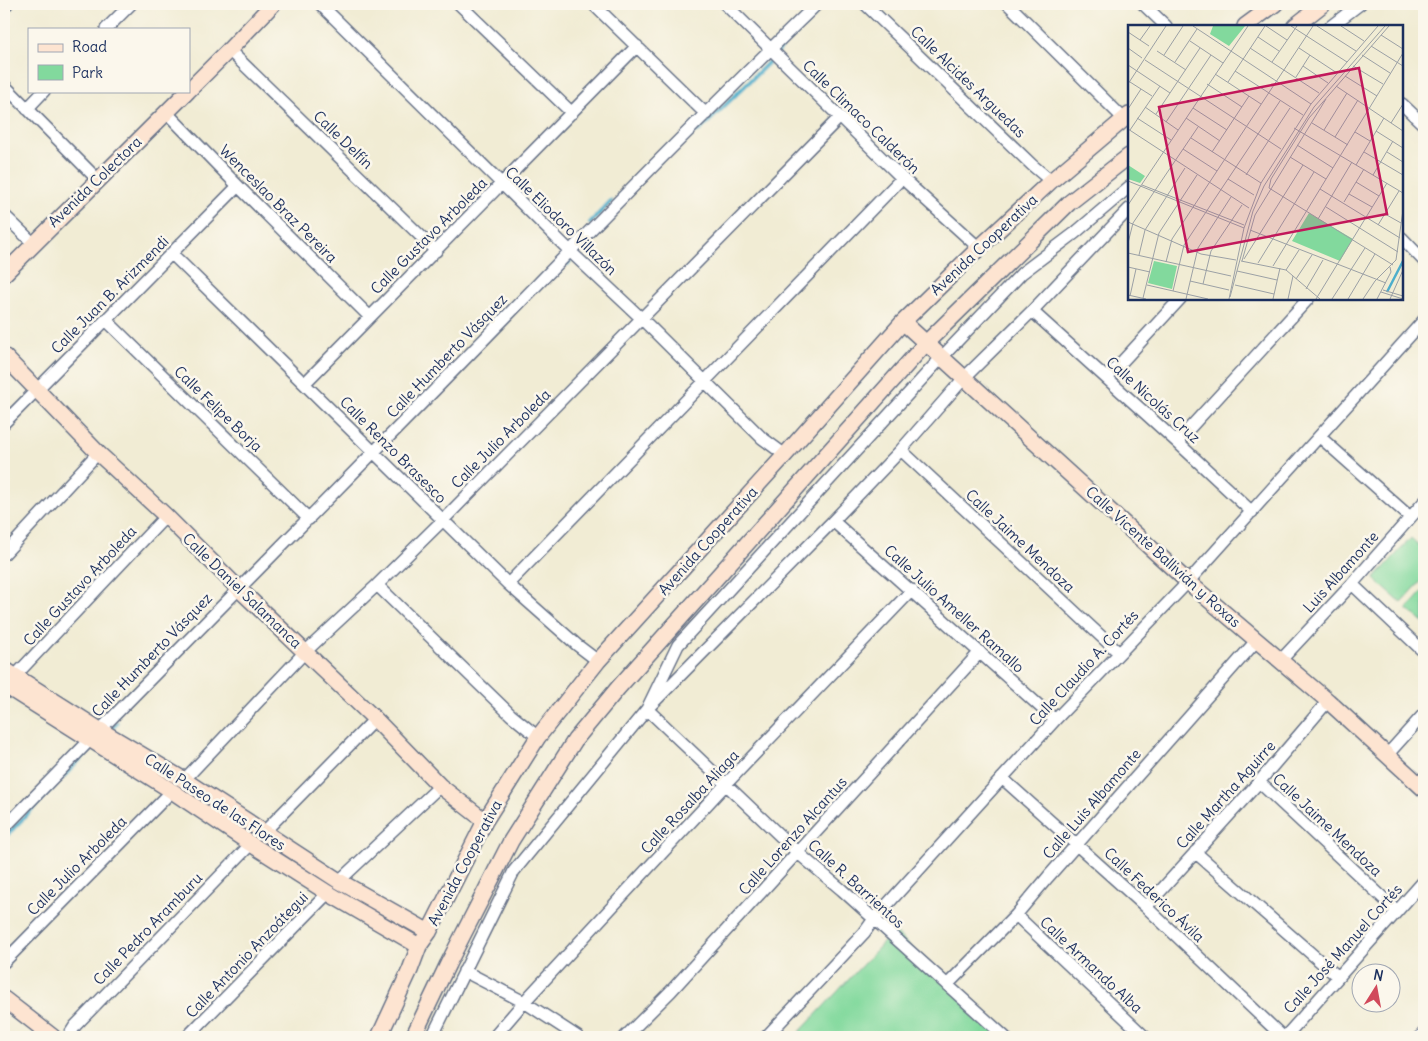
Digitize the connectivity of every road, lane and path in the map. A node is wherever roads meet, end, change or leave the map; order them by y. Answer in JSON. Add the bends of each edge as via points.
{"nodes":[{"id":1,"x":7,"y":4,"type":"edge"},
{"id":2,"x":131,"y":4,"type":"edge"},
{"id":3,"x":273,"y":4,"type":"edge"},
{"id":4,"x":320,"y":4,"type":"edge"},
{"id":5,"x":459,"y":4,"type":"edge"},
{"id":6,"x":593,"y":4,"type":"edge"},
{"id":7,"x":724,"y":4,"type":"edge"},
{"id":8,"x":817,"y":4,"type":"edge"},
{"id":9,"x":865,"y":4,"type":"edge"},
{"id":10,"x":1008,"y":4,"type":"edge"},
{"id":11,"x":1143,"y":4,"type":"edge"},
{"id":12,"x":1275,"y":4,"type":"edge"},
{"id":13,"x":1323,"y":4,"type":"edge"},
{"id":14,"x":1360,"y":4,"type":"edge"},
{"id":15,"x":4,"y":7,"type":"edge"},
{"id":16,"x":1165,"y":25,"type":"edge"},
{"id":17,"x":1246,"y":25,"type":"edge"},
{"id":18,"x":1295,"y":25,"type":"edge"},
{"id":19,"x":1332,"y":25,"type":"edge"},
{"id":20,"x":107,"y":28,"type":"edge"},
{"id":21,"x":637,"y":46,"type":"junction"},
{"id":22,"x":770,"y":49,"type":"junction"},
{"id":23,"x":229,"y":50,"type":"junction"},
{"id":24,"x":4,"y":85,"type":"edge"},
{"id":25,"x":190,"y":89,"type":"edge"},
{"id":26,"x":43,"y":92,"type":"edge"},
{"id":27,"x":187,"y":92,"type":"edge"},
{"id":28,"x":1403,"y":105,"type":"edge"},
{"id":29,"x":26,"y":109,"type":"junction"},
{"id":30,"x":166,"y":112,"type":"junction"},
{"id":31,"x":572,"y":113,"type":"junction"},
{"id":32,"x":706,"y":114,"type":"junction"},
{"id":33,"x":1127,"y":117,"type":"edge"},
{"id":34,"x":839,"y":118,"type":"junction"},
{"id":35,"x":1424,"y":125,"type":"edge"},
{"id":36,"x":1128,"y":157,"type":"edge"},
{"id":37,"x":902,"y":178,"type":"junction"},
{"id":38,"x":98,"y":180,"type":"junction"},
{"id":39,"x":1051,"y":181,"type":"junction"},
{"id":40,"x":502,"y":183,"type":"junction"},
{"id":41,"x":238,"y":186,"type":"junction"},
{"id":42,"x":1128,"y":188,"type":"edge"},
{"id":43,"x":1128,"y":210,"type":"edge"},
{"id":44,"x":4,"y":215,"type":"edge"},
{"id":45,"x":1403,"y":239,"type":"edge"},
{"id":46,"x":33,"y":243,"type":"junction"},
{"id":47,"x":979,"y":248,"type":"junction"},
{"id":48,"x":436,"y":251,"type":"junction"},
{"id":49,"x":571,"y":251,"type":"junction"},
{"id":50,"x":172,"y":254,"type":"junction"},
{"id":51,"x":1424,"y":261,"type":"edge"},
{"id":52,"x":4,"y":274,"type":"edge"},
{"id":53,"x":1179,"y":300,"type":"edge"},
{"id":54,"x":1307,"y":300,"type":"edge"},
{"id":55,"x":1032,"y":311,"type":"junction"},
{"id":56,"x":370,"y":317,"type":"junction"},
{"id":57,"x":641,"y":318,"type":"junction"},
{"id":58,"x":106,"y":320,"type":"junction"},
{"id":59,"x":1424,"y":320,"type":"edge"},
{"id":60,"x":903,"y":322,"type":"junction"},
{"id":61,"x":926,"y":343,"type":"junction"},
{"id":62,"x":4,"y":356,"type":"edge"},
{"id":63,"x":942,"y":357,"type":"junction"},
{"id":64,"x":965,"y":378,"type":"junction"},
{"id":65,"x":1107,"y":378,"type":"junction"},
{"id":66,"x":705,"y":382,"type":"junction"},
{"id":67,"x":305,"y":384,"type":"junction"},
{"id":68,"x":37,"y":390,"type":"junction"},
{"id":69,"x":4,"y":423,"type":"edge"},
{"id":70,"x":1320,"y":437,"type":"junction"},
{"id":71,"x":1177,"y":442,"type":"junction"},
{"id":72,"x":901,"y":450,"type":"junction"},
{"id":73,"x":374,"y":452,"type":"junction"},
{"id":74,"x":98,"y":453,"type":"junction"},
{"id":75,"x":785,"y":455,"type":"junction"},
{"id":76,"x":1424,"y":502,"type":"edge"},
{"id":77,"x":1252,"y":512,"type":"junction"},
{"id":78,"x":166,"y":516,"type":"junction"},
{"id":79,"x":1410,"y":517,"type":"junction"},
{"id":80,"x":309,"y":519,"type":"junction"},
{"id":81,"x":442,"y":520,"type":"junction"},
{"id":82,"x":834,"y":521,"type":"junction"},
{"id":83,"x":4,"y":554,"type":"edge"},
{"id":84,"x":1188,"y":582,"type":"junction"},
{"id":85,"x":508,"y":584,"type":"junction"},
{"id":86,"x":1352,"y":584,"type":"junction"},
{"id":87,"x":377,"y":585,"type":"junction"},
{"id":88,"x":238,"y":588,"type":"junction"},
{"id":89,"x":912,"y":590,"type":"junction"},
{"id":90,"x":1257,"y":640,"type":"junction"},
{"id":91,"x":305,"y":652,"type":"junction"},
{"id":92,"x":980,"y":652,"type":"junction"},
{"id":93,"x":1424,"y":652,"type":"edge"},
{"id":94,"x":1119,"y":653,"type":"junction"},
{"id":95,"x":598,"y":661,"type":"junction"},
{"id":96,"x":1280,"y":661,"type":"junction"},
{"id":97,"x":7,"y":681,"type":"edge"},
{"id":98,"x":1328,"y":702,"type":"junction"},
{"id":99,"x":647,"y":709,"type":"junction"},
{"id":100,"x":1424,"y":714,"type":"edge"},
{"id":101,"x":375,"y":718,"type":"junction"},
{"id":102,"x":1055,"y":720,"type":"junction"},
{"id":103,"x":95,"y":735,"type":"junction"},
{"id":104,"x":538,"y":737,"type":"junction"},
{"id":105,"x":1387,"y":755,"type":"junction"},
{"id":106,"x":1002,"y":778,"type":"junction"},
{"id":107,"x":184,"y":780,"type":"junction"},
{"id":108,"x":1259,"y":782,"type":"junction"},
{"id":109,"x":726,"y":784,"type":"junction"},
{"id":110,"x":440,"y":786,"type":"junction"},
{"id":111,"x":1424,"y":789,"type":"edge"},
{"id":112,"x":172,"y":791,"type":"junction"},
{"id":113,"x":485,"y":820,"type":"junction"},
{"id":114,"x":4,"y":828,"type":"edge"},
{"id":115,"x":263,"y":833,"type":"junction"},
{"id":116,"x":251,"y":844,"type":"junction"},
{"id":117,"x":1077,"y":845,"type":"junction"},
{"id":118,"x":798,"y":852,"type":"junction"},
{"id":119,"x":1195,"y":852,"type":"junction"},
{"id":120,"x":338,"y":881,"type":"junction"},
{"id":121,"x":1424,"y":881,"type":"edge"},
{"id":122,"x":328,"y":893,"type":"junction"},
{"id":123,"x":1146,"y":908,"type":"junction"},
{"id":124,"x":1398,"y":911,"type":"junction"},
{"id":125,"x":1016,"y":915,"type":"junction"},
{"id":126,"x":874,"y":919,"type":"junction"},
{"id":127,"x":429,"y":932,"type":"junction"},
{"id":128,"x":419,"y":946,"type":"junction"},
{"id":129,"x":4,"y":962,"type":"edge"},
{"id":130,"x":464,"y":971,"type":"junction"},
{"id":131,"x":1338,"y":978,"type":"junction"},
{"id":132,"x":947,"y":985,"type":"junction"},
{"id":133,"x":4,"y":999,"type":"edge"},
{"id":134,"x":524,"y":1002,"type":"junction"},
{"id":135,"x":1424,"y":1033,"type":"edge"},
{"id":136,"x":53,"y":1037,"type":"edge"},
{"id":137,"x":68,"y":1037,"type":"edge"},
{"id":138,"x":187,"y":1037,"type":"edge"},
{"id":139,"x":379,"y":1037,"type":"edge"},
{"id":140,"x":413,"y":1037,"type":"edge"},
{"id":141,"x":432,"y":1037,"type":"edge"},
{"id":142,"x":494,"y":1037,"type":"edge"},
{"id":143,"x":578,"y":1037,"type":"edge"},
{"id":144,"x":625,"y":1037,"type":"edge"},
{"id":145,"x":766,"y":1037,"type":"edge"},
{"id":146,"x":1005,"y":1037,"type":"edge"},
{"id":147,"x":1145,"y":1037,"type":"edge"},
{"id":148,"x":1284,"y":1037,"type":"edge"},
{"id":149,"x":1420,"y":1037,"type":"edge"}],
"edges":[{"from":1,"to":15,"type":"street"},
{"from":2,"to":20,"type":"street"},
{"from":3,"to":23,"type":"street","name":"Avenida Colectora"},
{"from":4,"to":40,"type":"street","name":"Calle Eliodoro Villazón"},
{"from":5,"to":31,"type":"street"},
{"from":6,"to":21,"type":"street"},
{"from":7,"to":22,"type":"street","name":"Calle Climaco Calderón"},
{"from":8,"to":22,"type":"street","name":"Calle Humberto Vásquez"},
{"from":9,"to":39,"type":"street","name":"Calle Alcides Arguedas"},
{"from":10,"to":33,"type":"street"},
{"from":11,"to":16,"type":"street"},
{"from":12,"to":17,"type":"street"},
{"from":13,"to":18,"type":"street"},
{"from":14,"to":19,"type":"street"},
{"from":21,"to":31,"type":"street","name":"Calle Gustavo Arboleda"},
{"from":21,"to":32,"type":"street"},
{"from":22,"to":32,"type":"street","name":"Calle Humberto Vásquez"},
{"from":22,"to":34,"type":"street","name":"Calle Climaco Calderón"},
{"from":23,"to":25,"type":"street","name":"Avenida Colectora"},
{"from":23,"to":48,"type":"street","name":"Calle Delfín"},
{"from":24,"to":29,"type":"street"},
{"from":26,"to":29,"type":"street"},
{"from":27,"to":30,"type":"street","name":"Avenida Colectora"},
{"from":28,"to":35,"type":"street"},
{"from":29,"to":38,"type":"street"},
{"from":30,"to":38,"type":"street","name":"Avenida Colectora"},
{"from":30,"to":41,"type":"street","name":"Wenceslao Braz Pereira"},
{"from":31,"to":40,"type":"street","name":"Calle Gustavo Arboleda"},
{"from":32,"to":49,"type":"street","name":"Calle Humberto Vásquez"},
{"from":33,"to":39,"type":"street","name":"Avenida Cooperativa"},
{"from":34,"to":37,"type":"street","name":"Calle Climaco Calderón"},
{"from":34,"to":57,"type":"street","name":"Calle Julio Arboleda"},
{"from":36,"to":61,"type":"street","name":"Avenida Cooperativa","via":[[1069,203]]},
{"from":37,"to":47,"type":"street","name":"Calle Climaco Calderón"},
{"from":37,"to":66,"type":"street"},
{"from":38,"to":46,"type":"street","name":"Avenida Colectora"},
{"from":39,"to":47,"type":"street","name":"Avenida Cooperativa"},
{"from":40,"to":48,"type":"street","name":"Calle Gustavo Arboleda"},
{"from":40,"to":49,"type":"street","name":"Calle Eliodoro Villazón"},
{"from":41,"to":50,"type":"street","name":"Calle Juan B. Arizmendi"},
{"from":41,"to":56,"type":"street","name":"Wenceslao Braz Pereira"},
{"from":42,"to":63,"type":"street","via":[[1022,273]]},
{"from":43,"to":55,"type":"street"},
{"from":44,"to":46,"type":"street"},
{"from":45,"to":51,"type":"street"},
{"from":46,"to":52,"type":"street","name":"Avenida Colectora"},
{"from":47,"to":60,"type":"street","name":"Avenida Cooperativa"},
{"from":48,"to":56,"type":"street","name":"Calle Gustavo Arboleda"},
{"from":49,"to":57,"type":"street","name":"Calle Eliodoro Villazón"},
{"from":49,"to":73,"type":"street","name":"Calle Humberto Vásquez"},
{"from":50,"to":58,"type":"street","name":"Calle Juan B. Arizmendi"},
{"from":50,"to":67,"type":"street","name":"Calle Renzo Brasesco"},
{"from":53,"to":65,"type":"street"},
{"from":54,"to":71,"type":"street"},
{"from":55,"to":64,"type":"street"},
{"from":55,"to":65,"type":"street","name":"Calle Nicolás Cruz"},
{"from":56,"to":67,"type":"street","name":"Calle Gustavo Arboleda"},
{"from":57,"to":66,"type":"street","name":"Calle Eliodoro Villazón"},
{"from":57,"to":81,"type":"street","name":"Calle Julio Arboleda"},
{"from":58,"to":68,"type":"street","name":"Calle Juan B. Arizmendi"},
{"from":58,"to":80,"type":"street","name":"Calle Felipe Borja"},
{"from":59,"to":70,"type":"street","name":"Calle Claudio A. Cortés"},
{"from":60,"to":61,"type":"street","name":"Calle Vicente Ballivián y Roxas"},
{"from":60,"to":75,"type":"street","name":"Avenida Cooperativa"},
{"from":61,"to":63,"type":"street","name":"Calle Vicente Ballivián y Roxas"},
{"from":61,"to":140,"type":"street","name":"Avenida Cooperativa","via":[[575,740],[511,841]]},
{"from":62,"to":68,"type":"street","name":"Calle Daniel Salamanca"},
{"from":63,"to":64,"type":"street","name":"Calle Vicente Ballivián y Roxas"},
{"from":63,"to":99,"type":"street","via":[[678,645]]},
{"from":64,"to":72,"type":"street"},
{"from":64,"to":84,"type":"street","name":"Calle Vicente Ballivián y Roxas"},
{"from":65,"to":71,"type":"street","name":"Calle Nicolás Cruz"},
{"from":66,"to":75,"type":"street","name":"Calle Eliodoro Villazón","via":[[764,441]]},
{"from":66,"to":85,"type":"street"},
{"from":67,"to":73,"type":"street","name":"Calle Renzo Brasesco"},
{"from":68,"to":69,"type":"street","name":"Calle Juan B. Arizmendi"},
{"from":68,"to":74,"type":"street","name":"Calle Daniel Salamanca"},
{"from":70,"to":77,"type":"street","name":"Calle Claudio A. Cortés"},
{"from":70,"to":79,"type":"street"},
{"from":71,"to":77,"type":"street","name":"Calle Nicolás Cruz"},
{"from":72,"to":82,"type":"street"},
{"from":72,"to":94,"type":"street","name":"Calle Jaime Mendoza"},
{"from":73,"to":80,"type":"street","name":"Calle Humberto Vásquez"},
{"from":73,"to":81,"type":"street","name":"Calle Renzo Brasesco"},
{"from":74,"to":78,"type":"street","name":"Calle Daniel Salamanca"},
{"from":74,"to":83,"type":"street"},
{"from":75,"to":95,"type":"street","name":"Avenida Cooperativa"},
{"from":76,"to":79,"type":"street","name":"Luis Albamonte"},
{"from":77,"to":84,"type":"street","name":"Calle Claudio A. Cortés"},
{"from":78,"to":88,"type":"street","name":"Calle Daniel Salamanca"},
{"from":78,"to":97,"type":"street","name":"Calle Gustavo Arboleda"},
{"from":79,"to":86,"type":"street","name":"Luis Albamonte"},
{"from":80,"to":88,"type":"street","name":"Calle Humberto Vásquez"},
{"from":81,"to":85,"type":"street","name":"Calle Renzo Brasesco"},
{"from":81,"to":87,"type":"street","name":"Calle Julio Arboleda"},
{"from":82,"to":89,"type":"street","name":"Calle Julio Ameller Ramallo"},
{"from":82,"to":99,"type":"street"},
{"from":84,"to":90,"type":"street","name":"Calle Vicente Ballivián y Roxas"},
{"from":84,"to":94,"type":"street","name":"Calle Claudio A. Cortés"},
{"from":85,"to":95,"type":"street","name":"Calle Renzo Brasesco"},
{"from":86,"to":93,"type":"street"},
{"from":86,"to":96,"type":"street","name":"Luis Albamonte"},
{"from":87,"to":91,"type":"street","name":"Calle Julio Arboleda"},
{"from":87,"to":104,"type":"street","via":[[511,715]]},
{"from":88,"to":91,"type":"street","name":"Calle Daniel Salamanca"},
{"from":88,"to":103,"type":"street","name":"Calle Humberto Vásquez"},
{"from":89,"to":92,"type":"street","name":"Calle Julio Ameller Ramallo"},
{"from":89,"to":109,"type":"street","name":"Calle Rosalba Aliaga"},
{"from":90,"to":96,"type":"street","name":"Calle Vicente Ballivián y Roxas"},
{"from":90,"to":117,"type":"street","name":"Calle Luis Albamonte"},
{"from":91,"to":101,"type":"street","name":"Calle Daniel Salamanca"},
{"from":91,"to":107,"type":"street","name":"Calle Julio Arboleda"},
{"from":92,"to":102,"type":"street","name":"Calle Julio Ameller Ramallo"},
{"from":92,"to":118,"type":"street","name":"Calle Lorenzo Alcantus"},
{"from":94,"to":102,"type":"street","name":"Calle Claudio A. Cortés"},
{"from":95,"to":104,"type":"street","name":"Avenida Cooperativa"},
{"from":96,"to":98,"type":"street","name":"Calle Vicente Ballivián y Roxas"},
{"from":97,"to":103,"type":"street","name":"Calle Paseo de las Flores"},
{"from":98,"to":105,"type":"street","name":"Calle Vicente Ballivián y Roxas"},
{"from":98,"to":108,"type":"street","name":"Calle Martha Aguirre"},
{"from":99,"to":109,"type":"street","name":"Calle R. Barrientos"},
{"from":99,"to":130,"type":"street","via":[[514,871]]},
{"from":100,"to":105,"type":"street"},
{"from":101,"to":110,"type":"street","name":"Calle Daniel Salamanca"},
{"from":101,"to":115,"type":"street"},
{"from":102,"to":106,"type":"street","name":"Calle Claudio A. Cortés"},
{"from":103,"to":107,"type":"street","name":"Calle Paseo de las Flores"},
{"from":103,"to":112,"type":"street","name":"Calle Paseo de las Flores"},
{"from":103,"to":114,"type":"street","name":"Calle Humberto Vásquez"},
{"from":104,"to":113,"type":"street","name":"Avenida Cooperativa"},
{"from":105,"to":111,"type":"street","name":"Calle Vicente Ballivián y Roxas"},
{"from":106,"to":117,"type":"street","name":"Calle Federico Ávila"},
{"from":106,"to":126,"type":"street","name":"Calle Claudio A. Cortés"},
{"from":107,"to":112,"type":"street"},
{"from":107,"to":115,"type":"street","name":"Calle Paseo de las Flores"},
{"from":108,"to":119,"type":"street","name":"Calle Martha Aguirre"},
{"from":108,"to":124,"type":"street","name":"Calle Jaime Mendoza"},
{"from":109,"to":118,"type":"street","name":"Calle R. Barrientos"},
{"from":109,"to":134,"type":"street","name":"Calle Rosalba Aliaga"},
{"from":110,"to":113,"type":"street","name":"Calle Daniel Salamanca"},
{"from":110,"to":120,"type":"street"},
{"from":112,"to":116,"type":"street","name":"Calle Paseo de las Flores"},
{"from":112,"to":129,"type":"street","name":"Calle Julio Arboleda"},
{"from":113,"to":127,"type":"street","name":"Avenida Cooperativa"},
{"from":115,"to":116,"type":"street"},
{"from":115,"to":120,"type":"street","name":"Calle Paseo de las Flores"},
{"from":116,"to":122,"type":"street","name":"Calle Paseo de las Flores"},
{"from":116,"to":137,"type":"street","name":"Calle Pedro Aramburu"},
{"from":117,"to":123,"type":"street","name":"Calle Federico Ávila"},
{"from":117,"to":125,"type":"street","name":"Calle Luis Albamonte"},
{"from":118,"to":126,"type":"street","name":"Calle R. Barrientos"},
{"from":118,"to":144,"type":"street","name":"Calle Lorenzo Alcantus"},
{"from":119,"to":123,"type":"street","name":"Calle Martha Aguirre"},
{"from":119,"to":131,"type":"street"},
{"from":120,"to":122,"type":"street"},
{"from":120,"to":127,"type":"street","name":"Calle Paseo de las Flores"},
{"from":121,"to":124,"type":"street","name":"Calle José Manuel Cortés"},
{"from":122,"to":128,"type":"street","name":"Calle Paseo de las Flores"},
{"from":122,"to":138,"type":"street","name":"Calle Antonio Anzoátegui"},
{"from":123,"to":148,"type":"street","name":"Calle Federico Ávila"},
{"from":124,"to":131,"type":"street","name":"Calle José Manuel Cortés"},
{"from":125,"to":132,"type":"street","name":"Calle Luis Albamonte"},
{"from":125,"to":147,"type":"street","name":"Calle Armando Alba"},
{"from":126,"to":132,"type":"street","name":"Calle R. Barrientos"},
{"from":126,"to":145,"type":"street","name":"Calle Claudio A. Cortés"},
{"from":127,"to":128,"type":"street","name":"Avenida Cooperativa"},
{"from":128,"to":139,"type":"street","name":"Avenida Cooperativa"},
{"from":130,"to":134,"type":"street"},
{"from":130,"to":141,"type":"street"},
{"from":131,"to":148,"type":"street","name":"Calle José Manuel Cortés"},
{"from":132,"to":146,"type":"street","name":"Calle R. Barrientos"},
{"from":133,"to":136,"type":"street"},
{"from":134,"to":142,"type":"street","name":"Calle Rosalba Aliaga"},
{"from":134,"to":143,"type":"street"},
{"from":135,"to":149,"type":"street"}]}
